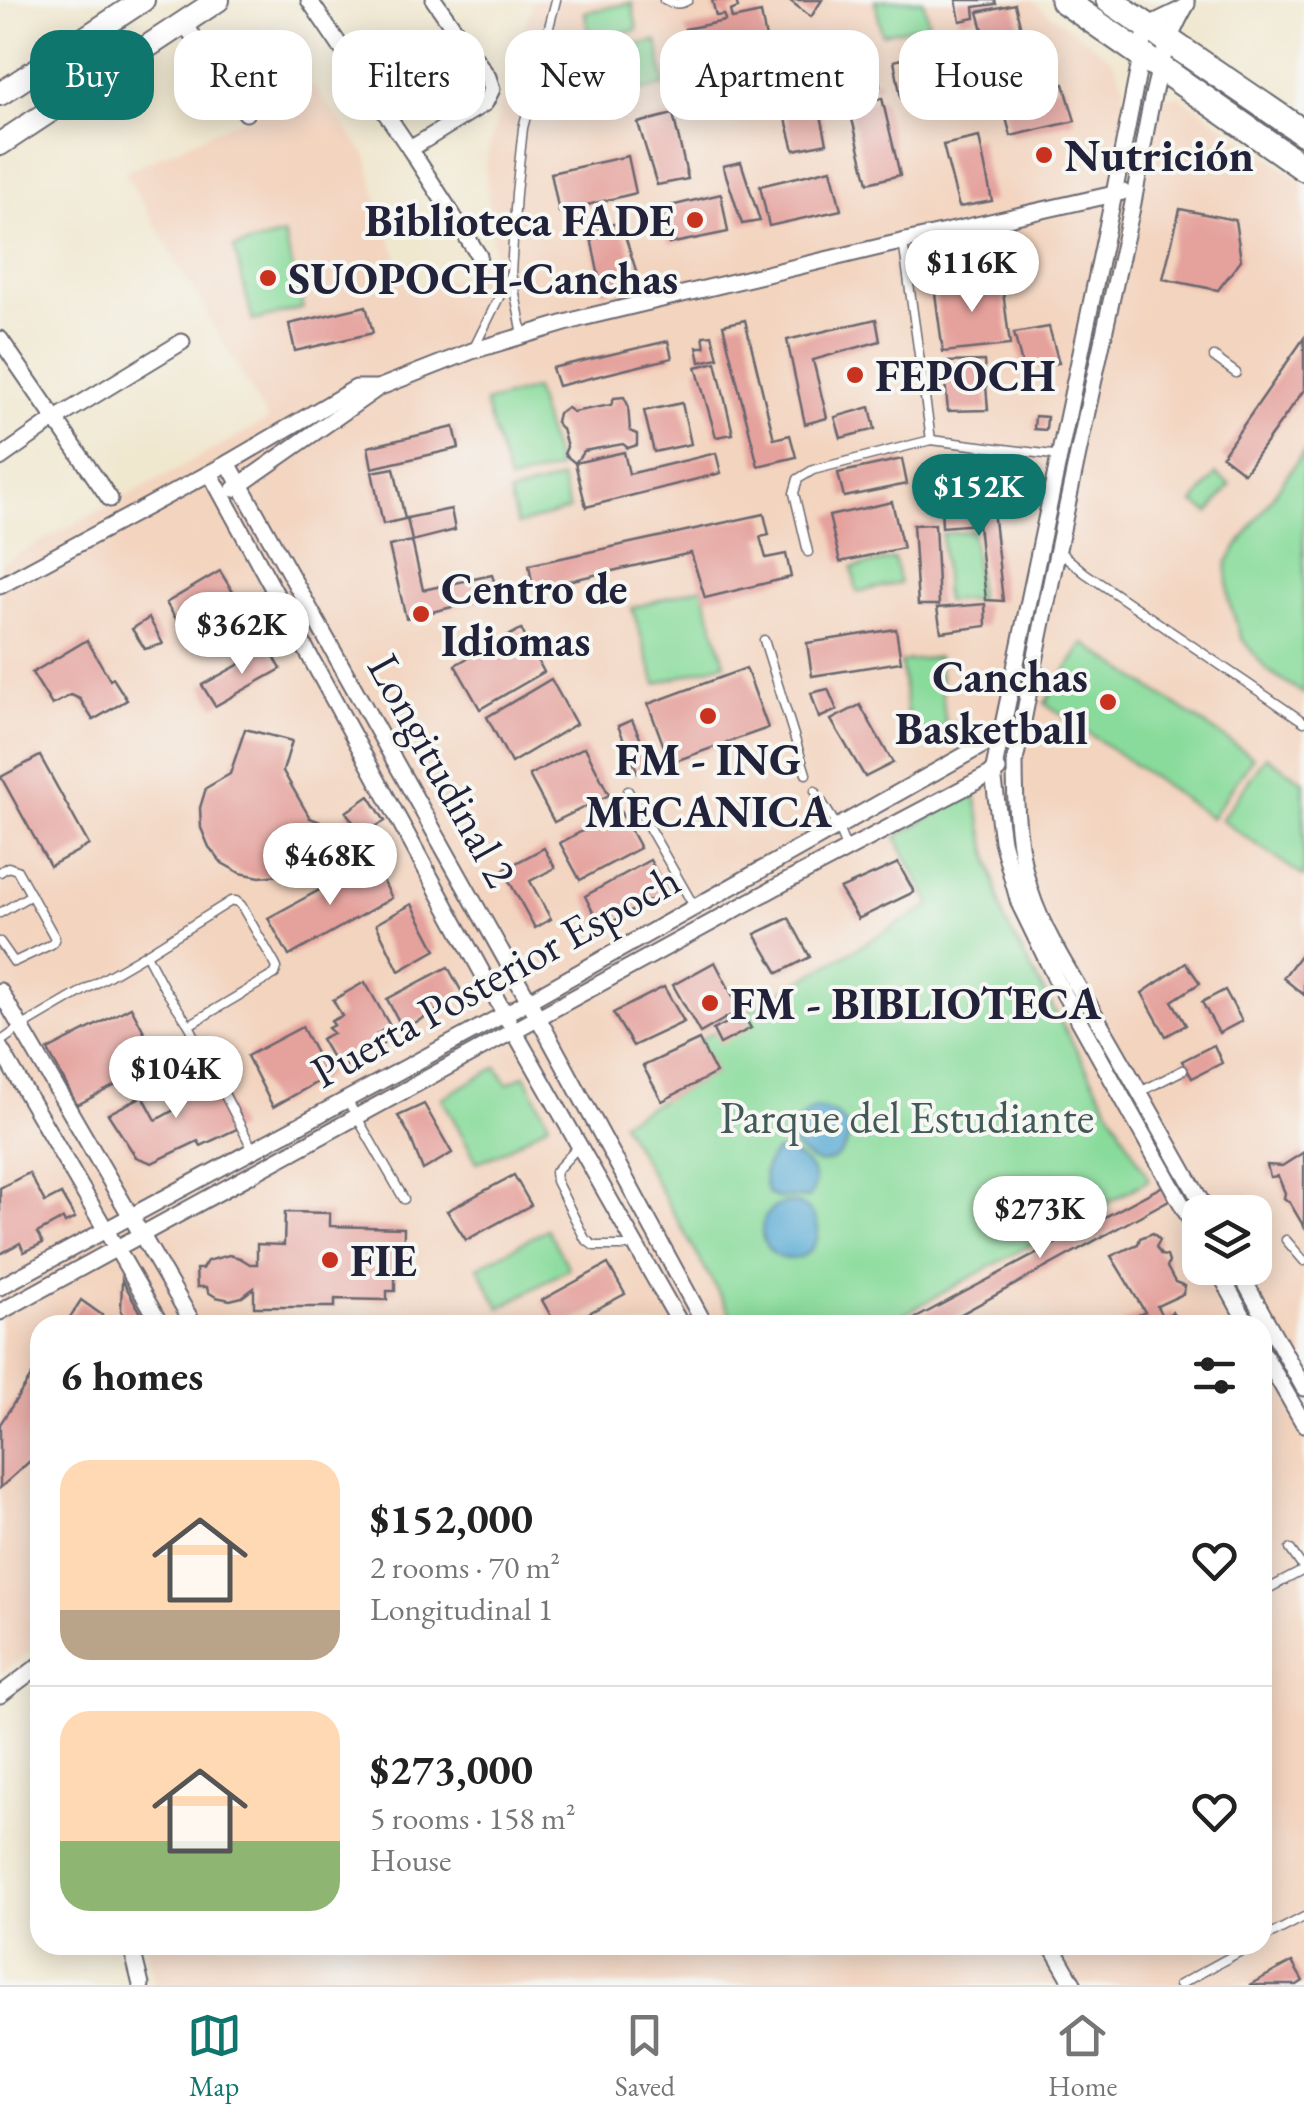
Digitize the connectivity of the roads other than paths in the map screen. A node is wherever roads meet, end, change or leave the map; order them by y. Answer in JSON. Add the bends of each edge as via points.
{"nodes":[{"id":1,"x":143,"y":0,"type":"edge"},
{"id":2,"x":218,"y":0,"type":"edge"},
{"id":3,"x":309,"y":0,"type":"edge"},
{"id":4,"x":434,"y":0,"type":"edge"},
{"id":5,"x":556,"y":0,"type":"edge"},
{"id":6,"x":664,"y":0,"type":"edge"},
{"id":7,"x":688,"y":0,"type":"edge"},
{"id":8,"x":1063,"y":0,"type":"edge"},
{"id":9,"x":1109,"y":0,"type":"edge"},
{"id":10,"x":1187,"y":4,"type":"edge"},
{"id":11,"x":184,"y":22,"type":"junction"},
{"id":12,"x":1147,"y":26,"type":"junction"},
{"id":13,"x":190,"y":30,"type":"edge"},
{"id":14,"x":1170,"y":42,"type":"junction"},
{"id":15,"x":1151,"y":61,"type":"junction"},
{"id":16,"x":0,"y":94,"type":"edge"},
{"id":17,"x":1304,"y":133,"type":"edge"},
{"id":18,"x":0,"y":144,"type":"edge"},
{"id":19,"x":410,"y":149,"type":"junction"},
{"id":20,"x":1304,"y":168,"type":"edge"},
{"id":21,"x":1136,"y":189,"type":"junction"},
{"id":22,"x":1114,"y":194,"type":"junction"},
{"id":23,"x":903,"y":242,"type":"junction"},
{"id":24,"x":479,"y":256,"type":"dead end"},
{"id":25,"x":511,"y":273,"type":"junction"},
{"id":26,"x":523,"y":336,"type":"junction"},
{"id":27,"x":0,"y":339,"type":"edge"},
{"id":28,"x":182,"y":342,"type":"dead end"},
{"id":29,"x":472,"y":351,"type":"junction"},
{"id":30,"x":1214,"y":358,"type":"dead end"},
{"id":31,"x":1236,"y":373,"type":"dead end"},
{"id":32,"x":378,"y":388,"type":"junction"},
{"id":33,"x":54,"y":420,"type":"junction"},
{"id":34,"x":931,"y":440,"type":"junction"},
{"id":35,"x":1058,"y":456,"type":"junction"},
{"id":36,"x":0,"y":458,"type":"edge"},
{"id":37,"x":1076,"y":458,"type":"junction"},
{"id":38,"x":228,"y":463,"type":"junction"},
{"id":39,"x":210,"y":472,"type":"junction"},
{"id":40,"x":240,"y":485,"type":"junction"},
{"id":41,"x":224,"y":496,"type":"junction"},
{"id":42,"x":110,"y":499,"type":"dead end"},
{"id":43,"x":1056,"y":549,"type":"junction"},
{"id":44,"x":808,"y":552,"type":"dead end"},
{"id":45,"x":0,"y":586,"type":"edge"},
{"id":46,"x":764,"y":640,"type":"dead end"},
{"id":47,"x":1022,"y":722,"type":"junction"},
{"id":48,"x":1304,"y":722,"type":"edge"},
{"id":49,"x":1001,"y":736,"type":"junction"},
{"id":50,"x":1015,"y":761,"type":"junction"},
{"id":51,"x":994,"y":772,"type":"junction"},
{"id":52,"x":806,"y":774,"type":"dead end"},
{"id":53,"x":628,"y":791,"type":"dead end"},
{"id":54,"x":815,"y":791,"type":"dead end"},
{"id":55,"x":430,"y":824,"type":"junction"},
{"id":56,"x":838,"y":828,"type":"junction"},
{"id":57,"x":408,"y":836,"type":"junction"},
{"id":58,"x":847,"y":850,"type":"junction"},
{"id":59,"x":0,"y":872,"type":"edge"},
{"id":60,"x":31,"y":895,"type":"junction"},
{"id":61,"x":694,"y":908,"type":"junction"},
{"id":62,"x":0,"y":913,"type":"edge"},
{"id":63,"x":0,"y":942,"type":"edge"},
{"id":64,"x":146,"y":954,"type":"junction"},
{"id":65,"x":0,"y":992,"type":"edge"},
{"id":66,"x":529,"y":1001,"type":"junction"},
{"id":67,"x":505,"y":1014,"type":"junction"},
{"id":68,"x":538,"y":1018,"type":"junction"},
{"id":69,"x":189,"y":1025,"type":"junction"},
{"id":70,"x":20,"y":1026,"type":"junction"},
{"id":71,"x":514,"y":1031,"type":"junction"},
{"id":72,"x":0,"y":1045,"type":"edge"},
{"id":73,"x":1183,"y":1070,"type":"dead end"},
{"id":74,"x":1140,"y":1092,"type":"junction"},
{"id":75,"x":347,"y":1100,"type":"junction"},
{"id":76,"x":358,"y":1116,"type":"junction"},
{"id":77,"x":579,"y":1146,"type":"junction"},
{"id":78,"x":253,"y":1150,"type":"junction"},
{"id":79,"x":1197,"y":1195,"type":"edge"},
{"id":80,"x":404,"y":1199,"type":"dead end"},
{"id":81,"x":1182,"y":1205,"type":"edge"},
{"id":82,"x":131,"y":1215,"type":"junction"},
{"id":83,"x":106,"y":1230,"type":"junction"},
{"id":84,"x":142,"y":1233,"type":"junction"},
{"id":85,"x":1286,"y":1240,"type":"dead end"},
{"id":86,"x":636,"y":1246,"type":"junction"},
{"id":87,"x":117,"y":1248,"type":"junction"},
{"id":88,"x":1304,"y":1261,"type":"edge"},
{"id":89,"x":1226,"y":1285,"type":"edge"},
{"id":90,"x":1246,"y":1285,"type":"edge"},
{"id":91,"x":0,"y":1287,"type":"edge"},
{"id":92,"x":0,"y":1312,"type":"edge"},
{"id":93,"x":155,"y":1315,"type":"edge"},
{"id":94,"x":188,"y":1315,"type":"edge"},
{"id":95,"x":676,"y":1315,"type":"edge"},
{"id":96,"x":700,"y":1315,"type":"edge"},
{"id":97,"x":1243,"y":1315,"type":"edge"},
{"id":98,"x":1263,"y":1315,"type":"edge"},
{"id":99,"x":1272,"y":1331,"type":"edge"},
{"id":100,"x":1272,"y":1371,"type":"edge"},
{"id":101,"x":1304,"y":1388,"type":"edge"},
{"id":102,"x":1304,"y":1424,"type":"edge"},
{"id":103,"x":1290,"y":1549,"type":"dead end"},
{"id":104,"x":1304,"y":1569,"type":"edge"},
{"id":105,"x":1272,"y":1587,"type":"edge"},
{"id":106,"x":30,"y":1672,"type":"edge"},
{"id":107,"x":0,"y":1695,"type":"edge"},
{"id":108,"x":1304,"y":1916,"type":"edge"},
{"id":109,"x":1272,"y":1934,"type":"edge"},
{"id":110,"x":134,"y":1955,"type":"edge"},
{"id":111,"x":1057,"y":1955,"type":"edge"},
{"id":112,"x":1234,"y":1955,"type":"edge"},
{"id":113,"x":141,"y":1985,"type":"edge"},
{"id":114,"x":1074,"y":1985,"type":"edge"},
{"id":115,"x":1179,"y":1985,"type":"edge"}],
"edges":[{"from":1,"to":16,"type":"main road"},
{"from":2,"to":11,"type":"main road"},
{"from":3,"to":19,"type":"street"},
{"from":4,"to":19,"type":"street","via":[[492,89],[485,102]]},
{"from":5,"to":25,"type":"lane","via":[[523,128]]},
{"from":6,"to":7,"type":"lane"},
{"from":8,"to":15,"type":"main road"},
{"from":9,"to":12,"type":"main road"},
{"from":10,"to":12,"type":"street"},
{"from":10,"to":14,"type":"street"},
{"from":11,"to":13,"type":"street"},
{"from":11,"to":18,"type":"main road"},
{"from":12,"to":14,"type":"main road"},
{"from":12,"to":15,"type":"street"},
{"from":14,"to":15,"type":"street"},
{"from":14,"to":17,"type":"main road"},
{"from":15,"to":20,"type":"main road"},
{"from":15,"to":21,"type":"street","via":[[1151,108]]},
{"from":15,"to":22,"type":"street"},
{"from":19,"to":24,"type":"street"},
{"from":21,"to":22,"type":"street"},
{"from":21,"to":37,"type":"street"},
{"from":22,"to":23,"type":"street"},
{"from":22,"to":35,"type":"street"},
{"from":23,"to":26,"type":"street"},
{"from":23,"to":34,"type":"lane"},
{"from":25,"to":26,"type":"lane"},
{"from":25,"to":29,"type":"lane"},
{"from":26,"to":29,"type":"street"},
{"from":27,"to":33,"type":"street"},
{"from":28,"to":33,"type":"street"},
{"from":29,"to":32,"type":"street"},
{"from":30,"to":31,"type":"lane"},
{"from":32,"to":38,"type":"street","via":[[356,388]]},
{"from":32,"to":40,"type":"street"},
{"from":33,"to":36,"type":"street"},
{"from":33,"to":42,"type":"street"},
{"from":34,"to":35,"type":"lane"},
{"from":34,"to":44,"type":"lane","via":[[798,479],[794,493]]},
{"from":35,"to":37,"type":"lane"},
{"from":35,"to":49,"type":"street"},
{"from":37,"to":43,"type":"street"},
{"from":38,"to":39,"type":"street"},
{"from":38,"to":40,"type":"street","name":"Longitudinal 2"},
{"from":39,"to":41,"type":"street","name":"Longitudinal 2"},
{"from":39,"to":45,"type":"street"},
{"from":40,"to":41,"type":"street"},
{"from":40,"to":55,"type":"street","name":"Longitudinal 2"},
{"from":41,"to":57,"type":"street","name":"Longitudinal 2"},
{"from":43,"to":47,"type":"street"},
{"from":43,"to":48,"type":"lane"},
{"from":46,"to":52,"type":"lane"},
{"from":47,"to":49,"type":"street","name":"Puerta Posterior Espoch"},
{"from":47,"to":50,"type":"street"},
{"from":49,"to":51,"type":"street"},
{"from":49,"to":56,"type":"street","name":"Puerta Posterior Espoch"},
{"from":50,"to":51,"type":"street","name":"Puerta Posterior Espoch"},
{"from":50,"to":74,"type":"street","via":[[1018,830],[1035,906]]},
{"from":51,"to":58,"type":"street","name":"Puerta Posterior Espoch"},
{"from":51,"to":81,"type":"street","via":[[1018,903]]},
{"from":53,"to":61,"type":"lane"},
{"from":54,"to":56,"type":"lane"},
{"from":55,"to":57,"type":"street"},
{"from":55,"to":66,"type":"street","name":"Longitudinal 2"},
{"from":56,"to":58,"type":"lane"},
{"from":56,"to":61,"type":"street","name":"Puerta Posterior Espoch"},
{"from":57,"to":67,"type":"street","name":"Longitudinal 2"},
{"from":58,"to":68,"type":"street","name":"Puerta Posterior Espoch"},
{"from":59,"to":60,"type":"lane","via":[[13,867]]},
{"from":60,"to":62,"type":"lane"},
{"from":60,"to":63,"type":"lane","via":[[54,942],[14,962]]},
{"from":61,"to":66,"type":"street","name":"Puerta Posterior Espoch"},
{"from":64,"to":69,"type":"lane"},
{"from":64,"to":69,"type":"lane","via":[[231,901],[241,905],[275,974]]},
{"from":64,"to":70,"type":"lane"},
{"from":65,"to":70,"type":"street"},
{"from":66,"to":67,"type":"street","name":"Puerta Posterior Espoch"},
{"from":66,"to":68,"type":"street","name":"Longitudinal 2"},
{"from":67,"to":71,"type":"street","name":"Longitudinal 2"},
{"from":67,"to":75,"type":"street","name":"Puerta Posterior Espoch"},
{"from":68,"to":71,"type":"street","name":"Puerta Posterior Espoch"},
{"from":68,"to":96,"type":"street","name":"Longitudinal 2"},
{"from":69,"to":78,"type":"lane"},
{"from":70,"to":72,"type":"lane"},
{"from":70,"to":82,"type":"street"},
{"from":71,"to":76,"type":"street","name":"Puerta Posterior Espoch"},
{"from":71,"to":77,"type":"street","name":"Longitudinal 2"},
{"from":72,"to":83,"type":"street"},
{"from":73,"to":74,"type":"lane"},
{"from":74,"to":79,"type":"street"},
{"from":75,"to":76,"type":"lane"},
{"from":75,"to":78,"type":"street","name":"Puerta Posterior Espoch"},
{"from":76,"to":80,"type":"lane"},
{"from":76,"to":84,"type":"street","name":"Puerta Posterior Espoch"},
{"from":77,"to":86,"type":"street","name":"Longitudinal 2"},
{"from":77,"to":86,"type":"lane","via":[[555,1172],[585,1239],[594,1246]]},
{"from":78,"to":82,"type":"street","name":"Puerta Posterior Espoch"},
{"from":82,"to":83,"type":"street","name":"Puerta Posterior Espoch"},
{"from":82,"to":84,"type":"street"},
{"from":83,"to":87,"type":"street"},
{"from":83,"to":91,"type":"street","name":"Puerta Posterior Espoch"},
{"from":84,"to":87,"type":"street","name":"Puerta Posterior Espoch"},
{"from":84,"to":94,"type":"street"},
{"from":85,"to":88,"type":"lane"},
{"from":86,"to":95,"type":"street","name":"Longitudinal 2"},
{"from":87,"to":92,"type":"street","name":"Puerta Posterior Espoch"},
{"from":87,"to":93,"type":"street"},
{"from":89,"to":97,"type":"street"},
{"from":90,"to":98,"type":"street"},
{"from":99,"to":101,"type":"street"},
{"from":100,"to":102,"type":"street"},
{"from":103,"to":104,"type":"lane"},
{"from":104,"to":105,"type":"lane"},
{"from":106,"to":107,"type":"street"},
{"from":108,"to":109,"type":"lane"},
{"from":110,"to":113,"type":"street"},
{"from":111,"to":114,"type":"street"},
{"from":112,"to":115,"type":"lane"}]}
